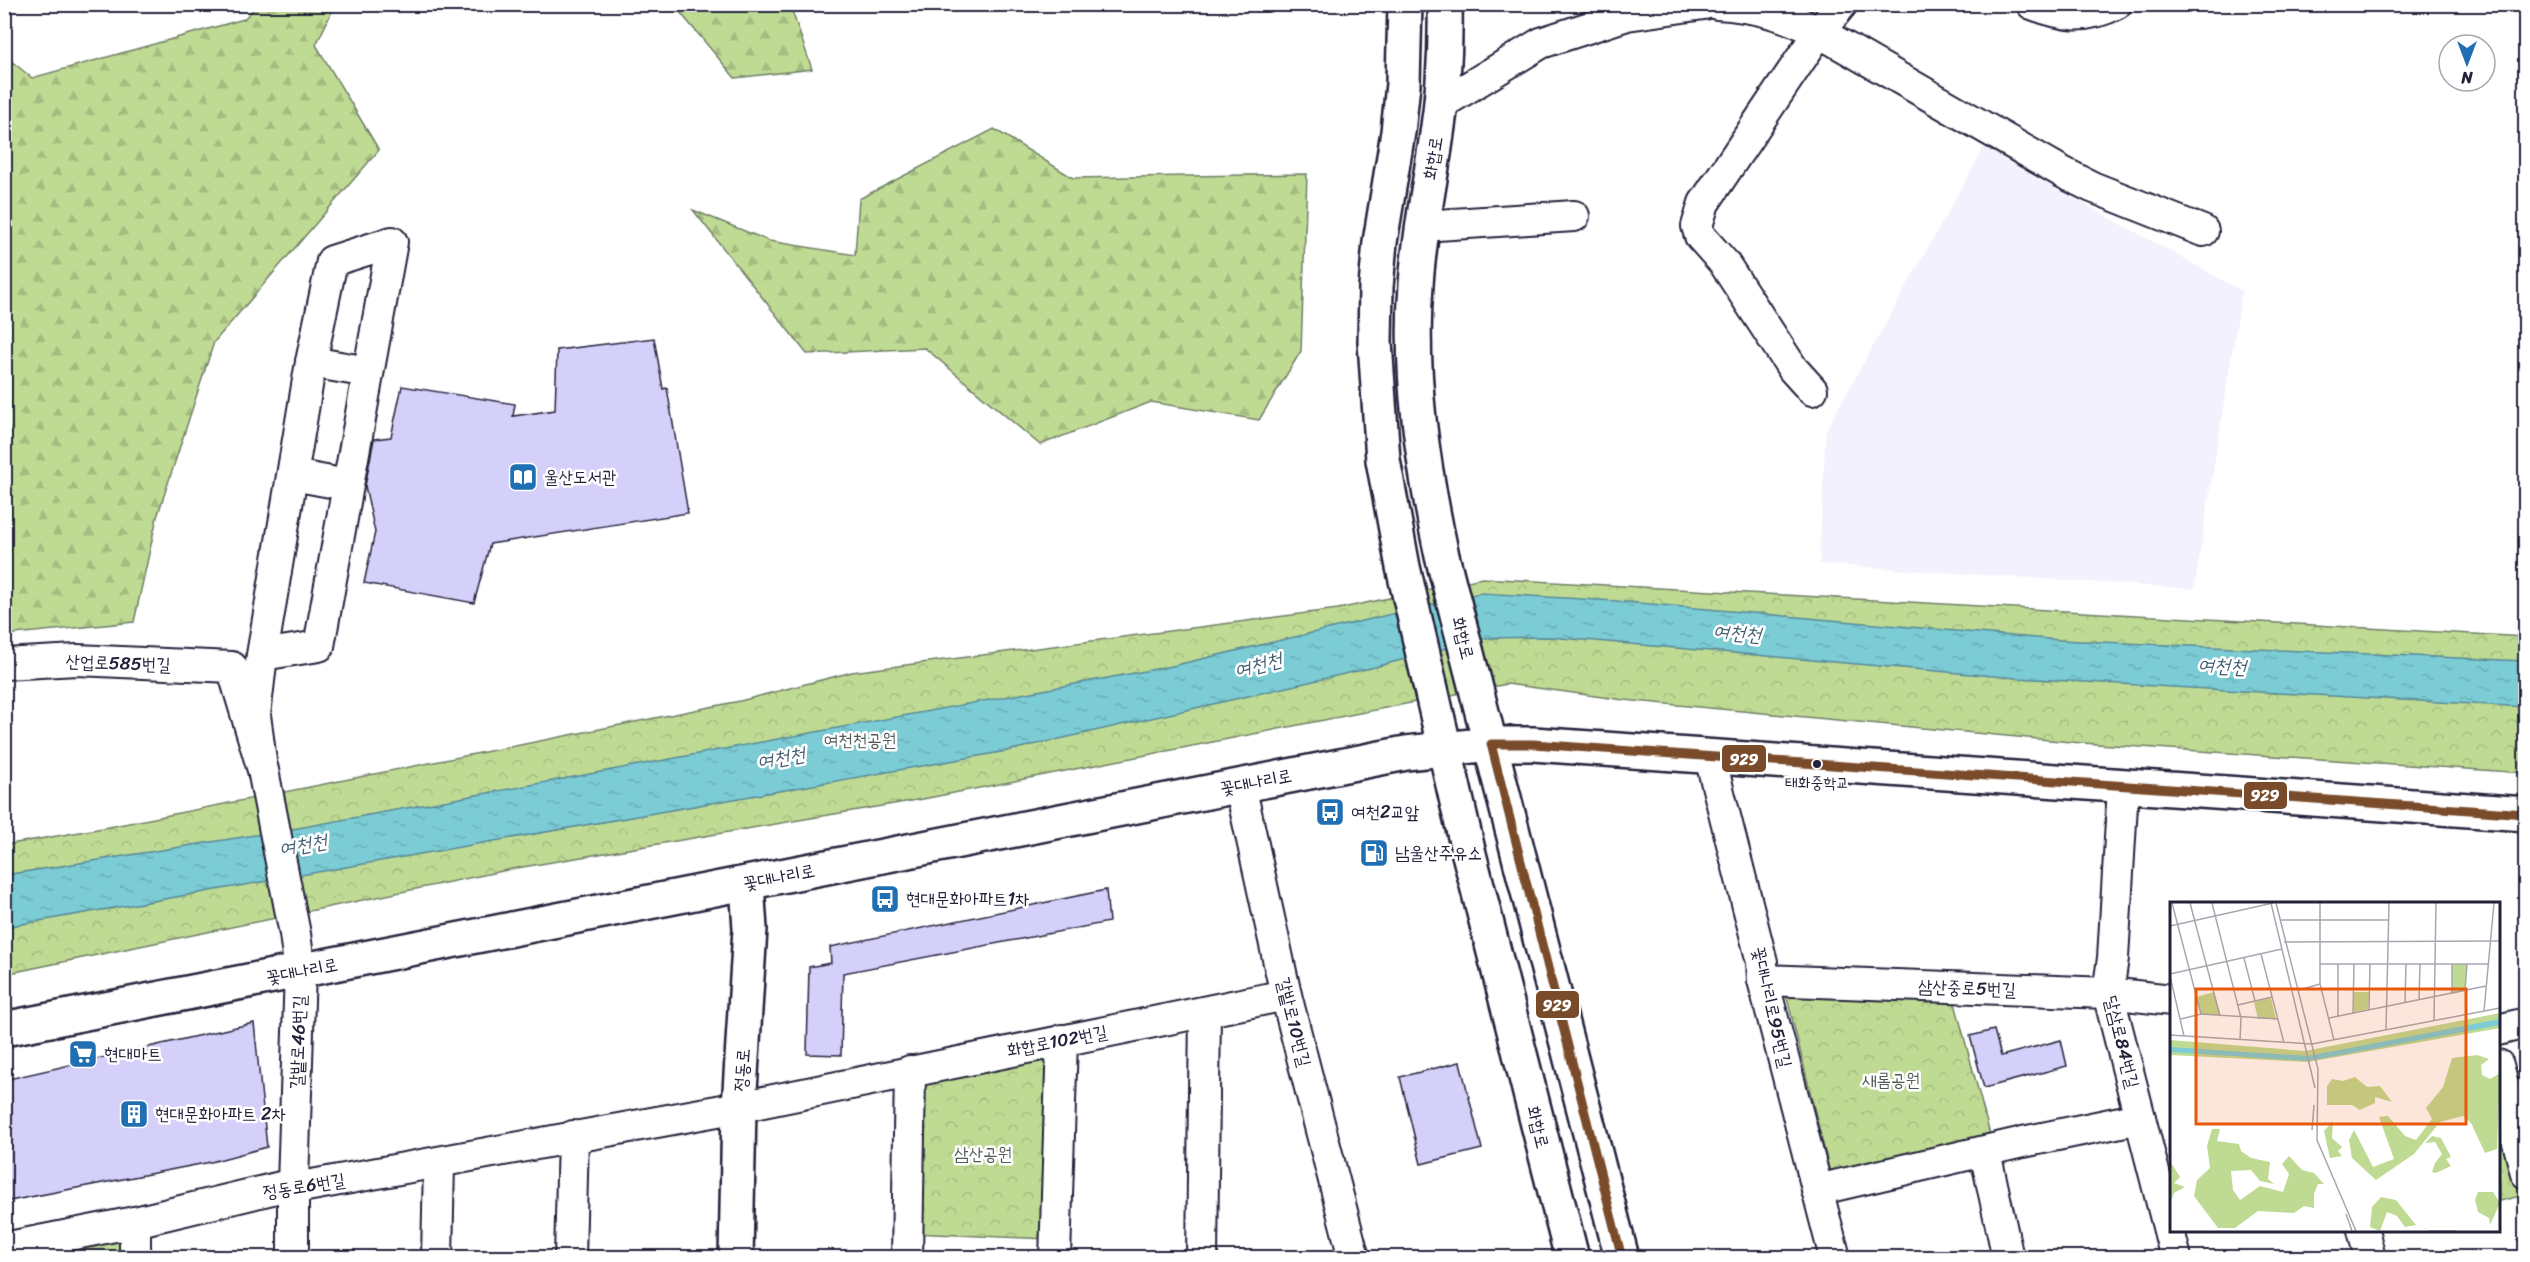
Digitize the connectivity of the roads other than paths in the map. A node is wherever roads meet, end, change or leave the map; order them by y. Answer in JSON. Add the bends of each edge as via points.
{"nodes":[{"id":1,"x":1406,"y":4,"type":"edge"},
{"id":2,"x":1445,"y":4,"type":"edge"},
{"id":3,"x":1704,"y":4,"type":"edge"},
{"id":4,"x":1717,"y":4,"type":"edge"},
{"id":5,"x":1842,"y":4,"type":"edge"},
{"id":6,"x":2032,"y":4,"type":"edge"},
{"id":7,"x":2116,"y":4,"type":"edge"},
{"id":8,"x":1819,"y":32,"type":"junction"},
{"id":9,"x":1441,"y":104,"type":"junction"},
{"id":10,"x":1574,"y":216,"type":"dead end"},
{"id":11,"x":1422,"y":226,"type":"junction"},
{"id":12,"x":2203,"y":231,"type":"dead end"},
{"id":13,"x":311,"y":362,"type":"junction"},
{"id":14,"x":368,"y":372,"type":"junction"},
{"id":15,"x":1812,"y":390,"type":"dead end"},
{"id":16,"x":293,"y":475,"type":"junction"},
{"id":17,"x":347,"y":485,"type":"junction"},
{"id":18,"x":262,"y":655,"type":"junction"},
{"id":19,"x":4,"y":664,"type":"edge"},
{"id":20,"x":1491,"y":744,"type":"junction"},
{"id":21,"x":1444,"y":748,"type":"junction"},
{"id":22,"x":1710,"y":757,"type":"junction"},
{"id":23,"x":262,"y":765,"type":"junction"},
{"id":24,"x":1240,"y":786,"type":"junction"},
{"id":25,"x":2123,"y":786,"type":"junction"},
{"id":26,"x":2526,"y":814,"type":"edge"},
{"id":27,"x":747,"y":884,"type":"junction"},
{"id":28,"x":300,"y":971,"type":"junction"},
{"id":29,"x":1762,"y":980,"type":"junction"},
{"id":30,"x":2108,"y":993,"type":"junction"},
{"id":31,"x":1286,"y":995,"type":"junction"},
{"id":32,"x":2170,"y":1000,"type":"edge"},
{"id":33,"x":1205,"y":1012,"type":"junction"},
{"id":34,"x":2526,"y":1023,"type":"edge"},
{"id":35,"x":4,"y":1029,"type":"edge"},
{"id":36,"x":2500,"y":1030,"type":"edge"},
{"id":37,"x":1062,"y":1040,"type":"junction"},
{"id":38,"x":2500,"y":1069,"type":"edge"},
{"id":39,"x":910,"y":1071,"type":"junction"},
{"id":40,"x":739,"y":1107,"type":"junction"},
{"id":41,"x":2140,"y":1118,"type":"junction"},
{"id":42,"x":573,"y":1136,"type":"junction"},
{"id":43,"x":1985,"y":1152,"type":"junction"},
{"id":44,"x":439,"y":1163,"type":"junction"},
{"id":45,"x":2526,"y":1173,"type":"edge"},
{"id":46,"x":293,"y":1184,"type":"junction"},
{"id":47,"x":1817,"y":1190,"type":"junction"},
{"id":48,"x":135,"y":1222,"type":"junction"},
{"id":49,"x":2364,"y":1232,"type":"edge"},
{"id":50,"x":11,"y":1250,"type":"edge"},
{"id":51,"x":135,"y":1257,"type":"edge"},
{"id":52,"x":293,"y":1257,"type":"edge"},
{"id":53,"x":437,"y":1257,"type":"edge"},
{"id":54,"x":570,"y":1257,"type":"edge"},
{"id":55,"x":736,"y":1257,"type":"edge"},
{"id":56,"x":907,"y":1257,"type":"edge"},
{"id":57,"x":1055,"y":1257,"type":"edge"},
{"id":58,"x":1202,"y":1257,"type":"edge"},
{"id":59,"x":1354,"y":1257,"type":"edge"},
{"id":60,"x":1571,"y":1257,"type":"edge"},
{"id":61,"x":1622,"y":1257,"type":"edge"},
{"id":62,"x":1835,"y":1257,"type":"edge"},
{"id":63,"x":2008,"y":1257,"type":"edge"},
{"id":64,"x":2176,"y":1257,"type":"edge"},
{"id":65,"x":2370,"y":1257,"type":"edge"}],
"edges":[{"from":1,"to":21,"type":"main road","name":"화합로","via":[[1403,84],[1380,242],[1375,342],[1383,460]]},
{"from":2,"to":9,"type":"main road","name":"화합로"},
{"from":3,"to":9,"type":"street","via":[[1627,15],[1541,43]]},
{"from":4,"to":8,"type":"street","via":[[1786,16]]},
{"from":5,"to":8,"type":"street"},
{"from":6,"to":7,"type":"street","via":[[2072,15],[2102,11]]},
{"from":8,"to":12,"type":"street","via":[[2064,173]]},
{"from":8,"to":15,"type":"street","via":[[1704,203],[1697,226],[1700,236],[1730,272],[1793,369]]},
{"from":9,"to":11,"type":"main road","name":"화합로"},
{"from":10,"to":11,"type":"street"},
{"from":11,"to":20,"type":"main road","name":"화합로","via":[[1416,288],[1417,391],[1431,505]]},
{"from":13,"to":14,"type":"street"},
{"from":13,"to":14,"type":"street","via":[[332,261],[393,242]]},
{"from":13,"to":16,"type":"street"},
{"from":14,"to":17,"type":"street"},
{"from":16,"to":17,"type":"street"},
{"from":16,"to":18,"type":"street"},
{"from":17,"to":18,"type":"street","via":[[320,646]]},
{"from":18,"to":23,"type":"street","via":[[255,715]]},
{"from":19,"to":23,"type":"street","name":"산업로585번길","via":[[77,660],[232,667]]},
{"from":20,"to":21,"type":"main road","name":"꽃대나리로"},
{"from":20,"to":22,"type":"main road","name":"꽃대나리로"},
{"from":20,"to":61,"type":"main road","name":"화합로"},
{"from":21,"to":24,"type":"main road","name":"꽃대나리로"},
{"from":21,"to":60,"type":"main road","name":"화합로"},
{"from":22,"to":25,"type":"main road","name":"꽃대나리로"},
{"from":22,"to":29,"type":"street","name":"꽃대나리로95번길","via":[[1762,962]]},
{"from":23,"to":28,"type":"street","name":"갈밭로46번길"},
{"from":24,"to":27,"type":"main road","name":"꽃대나리로"},
{"from":24,"to":31,"type":"street","name":"갈밭로10번길"},
{"from":25,"to":26,"type":"main road","name":"꽃대나리로"},
{"from":25,"to":30,"type":"street","name":"달삼로84번길","via":[[2114,958]]},
{"from":27,"to":28,"type":"main road","name":"꽃대나리로"},
{"from":27,"to":40,"type":"main road","name":"정동로","via":[[750,929]]},
{"from":28,"to":35,"type":"main road","name":"꽃대나리로"},
{"from":28,"to":46,"type":"street","name":"갈밭로46번길"},
{"from":29,"to":30,"type":"street","name":"삼산중로5번길"},
{"from":29,"to":47,"type":"street","name":"꽃대나리로95번길"},
{"from":30,"to":32,"type":"street","name":"삼산중로5번길"},
{"from":30,"to":41,"type":"street","name":"달삼로84번길"},
{"from":31,"to":33,"type":"street","name":"화합로102번길"},
{"from":31,"to":59,"type":"street","name":"갈밭로10번길"},
{"from":33,"to":37,"type":"street","name":"화합로102번길"},
{"from":33,"to":58,"type":"street"},
{"from":34,"to":36,"type":"street"},
{"from":37,"to":39,"type":"street","name":"화합로102번길"},
{"from":37,"to":57,"type":"street"},
{"from":38,"to":45,"type":"street"},
{"from":39,"to":40,"type":"street","name":"화합로102번길"},
{"from":39,"to":56,"type":"street"},
{"from":40,"to":42,"type":"street","name":"정동로6번길"},
{"from":40,"to":55,"type":"main road","name":"정동로"},
{"from":41,"to":43,"type":"street"},
{"from":41,"to":64,"type":"street","name":"달삼로84번길"},
{"from":42,"to":44,"type":"street","name":"정동로6번길"},
{"from":42,"to":54,"type":"street"},
{"from":43,"to":47,"type":"street"},
{"from":43,"to":63,"type":"street"},
{"from":44,"to":46,"type":"street","name":"정동로6번길","via":[[301,1187]]},
{"from":44,"to":53,"type":"street"},
{"from":46,"to":48,"type":"street","name":"정동로6번길"},
{"from":46,"to":52,"type":"street","name":"갈밭로46번길"},
{"from":47,"to":62,"type":"street","name":"꽃대나리로95번길"},
{"from":48,"to":50,"type":"street","name":"정동로6번길"},
{"from":48,"to":51,"type":"street"},
{"from":49,"to":65,"type":"street"}]}
